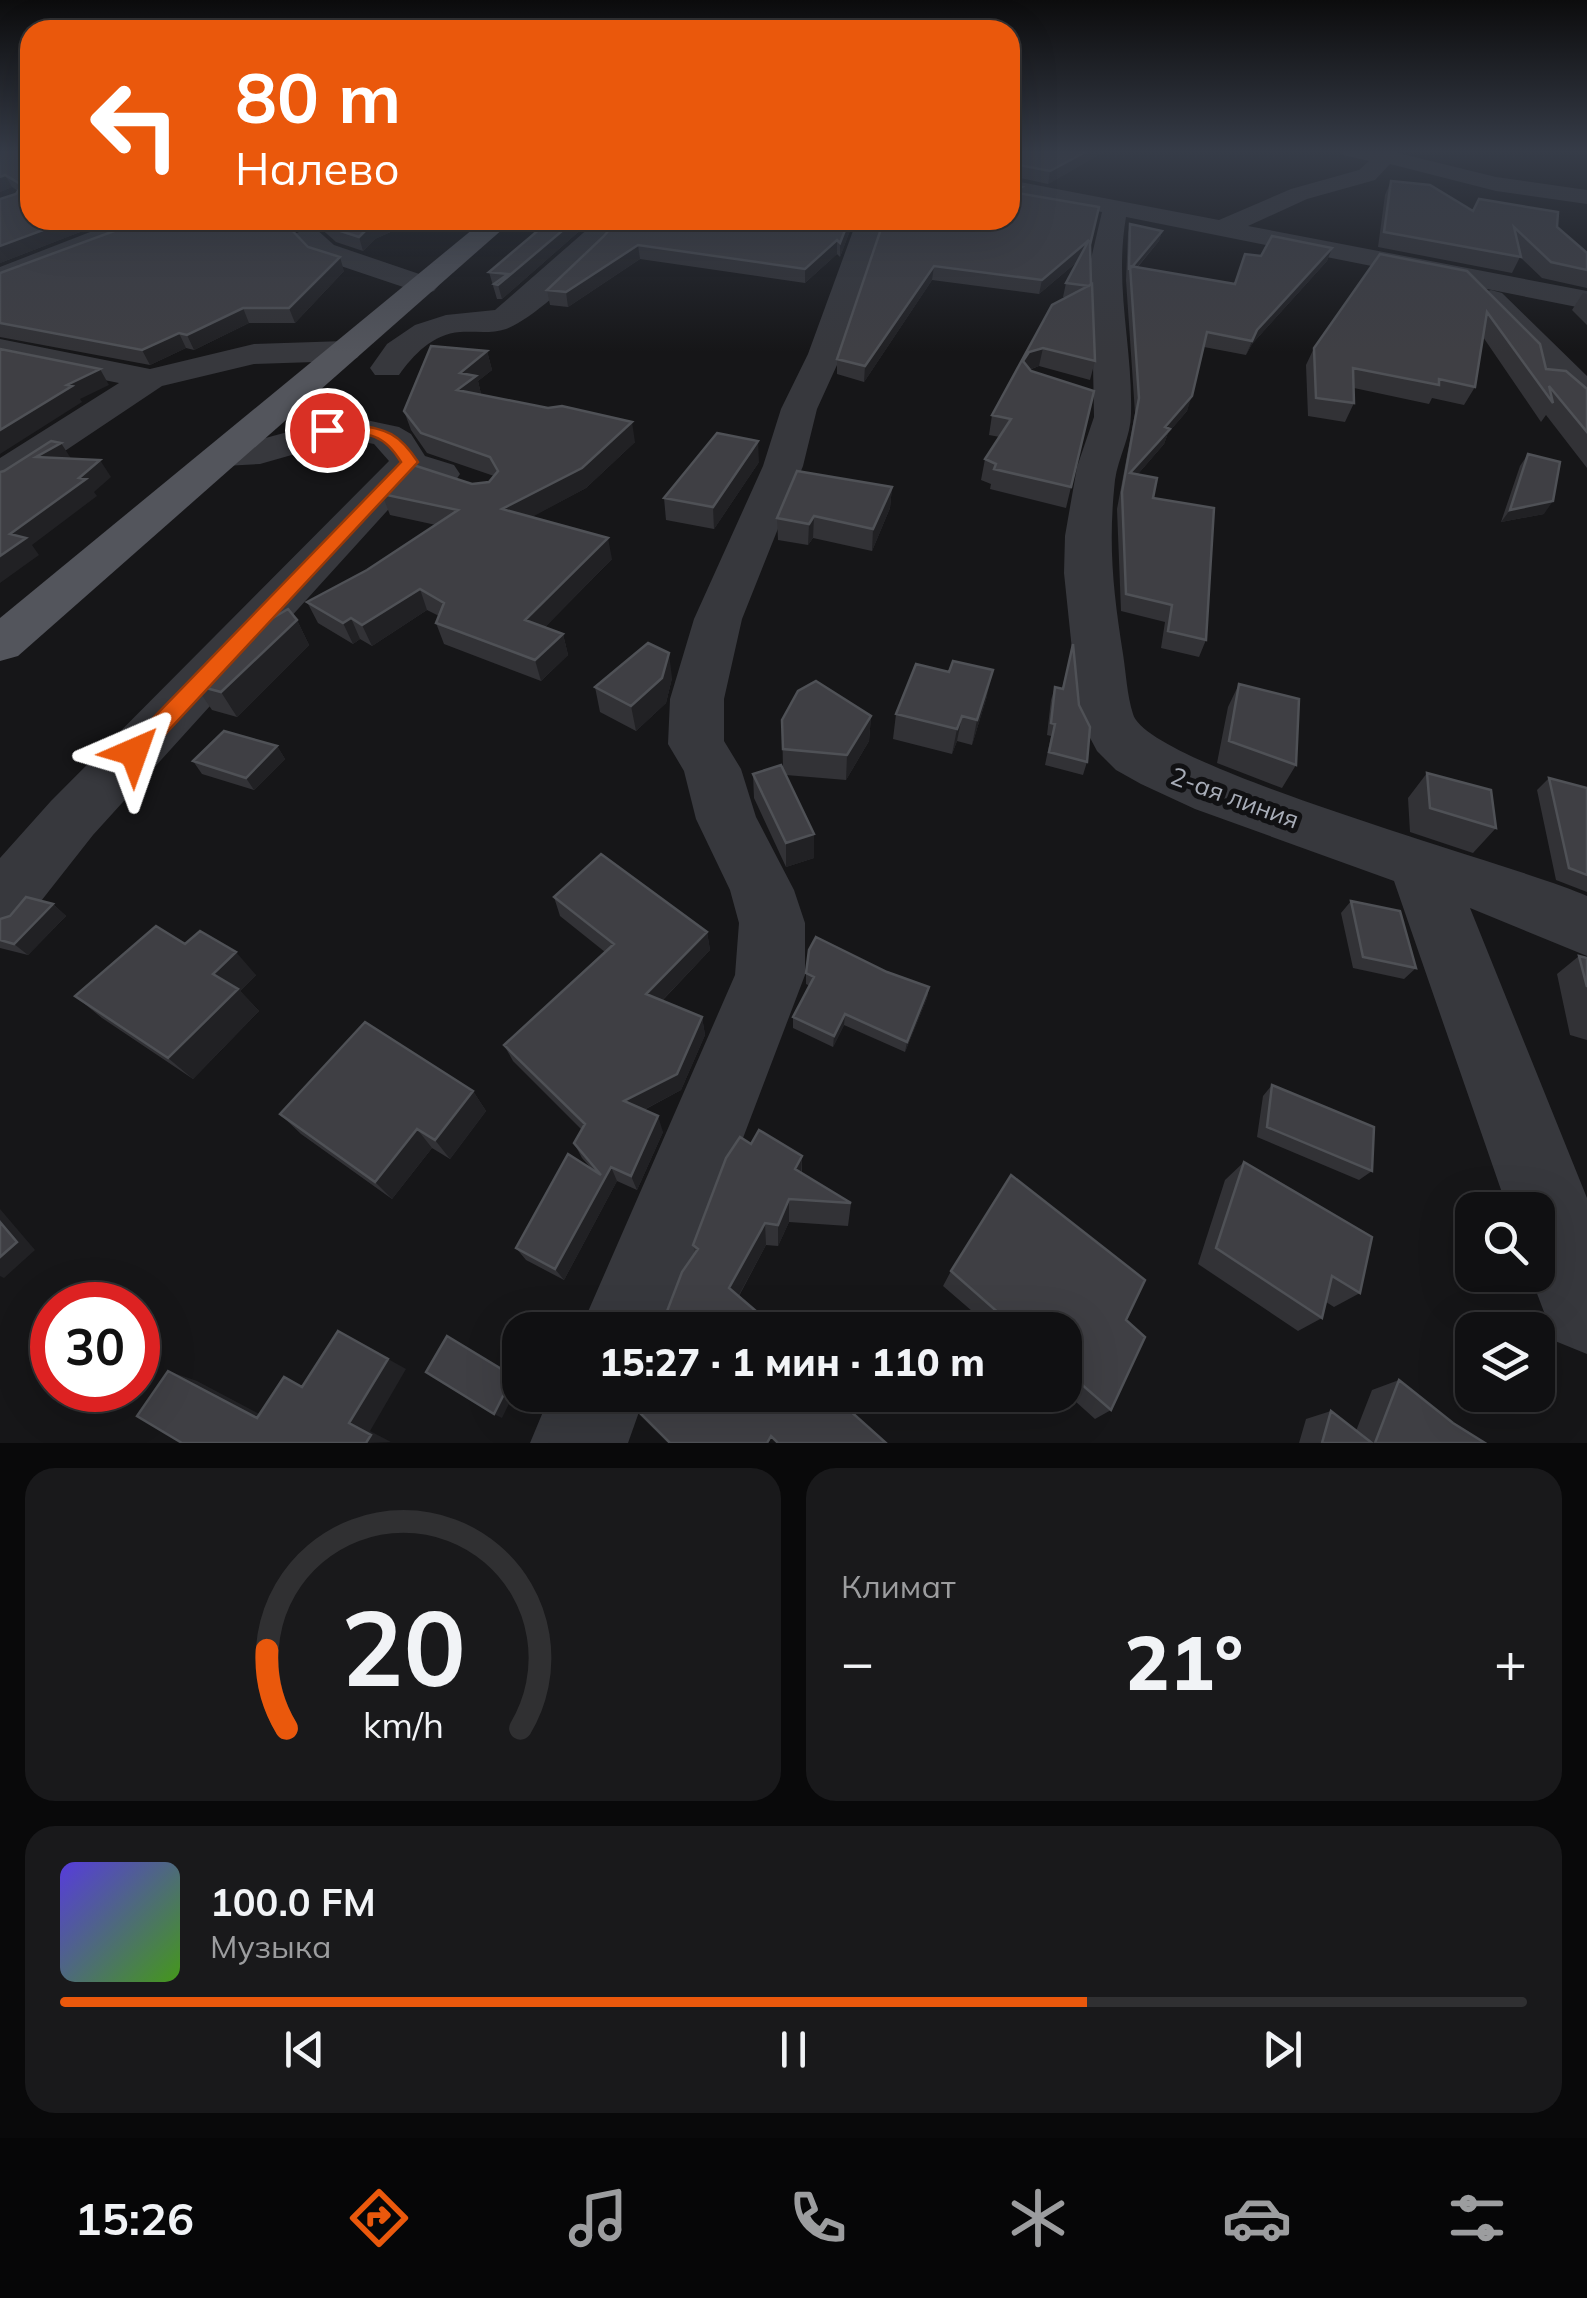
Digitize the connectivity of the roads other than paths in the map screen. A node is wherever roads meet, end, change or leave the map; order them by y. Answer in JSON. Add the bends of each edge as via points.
{"nodes":[{"id":1,"x":1114,"y":217,"type":"edge"},
{"id":2,"x":1168,"y":217,"type":"edge"},
{"id":3,"x":1247,"y":217,"type":"edge"},
{"id":4,"x":1222,"y":228,"type":"junction"},
{"id":5,"x":129,"y":230,"type":"edge"},
{"id":6,"x":488,"y":230,"type":"edge"},
{"id":7,"x":603,"y":230,"type":"edge"},
{"id":8,"x":867,"y":230,"type":"edge"},
{"id":9,"x":307,"y":236,"type":"dead end"},
{"id":10,"x":0,"y":277,"type":"edge"},
{"id":11,"x":1470,"y":277,"type":"junction"},
{"id":12,"x":424,"y":286,"type":"junction"},
{"id":13,"x":1587,"y":300,"type":"edge"},
{"id":14,"x":345,"y":352,"type":"junction"},
{"id":15,"x":3,"y":353,"type":"edge"},
{"id":16,"x":388,"y":368,"type":"dead end"},
{"id":17,"x":150,"y":379,"type":"junction"},
{"id":18,"x":1587,"y":396,"type":"edge"},
{"id":19,"x":224,"y":454,"type":"junction"},
{"id":20,"x":410,"y":462,"type":"junction"},
{"id":21,"x":0,"y":476,"type":"edge"},
{"id":22,"x":480,"y":489,"type":"edge"},
{"id":23,"x":0,"y":644,"type":"edge"},
{"id":24,"x":1420,"y":864,"type":"junction"},
{"id":25,"x":0,"y":904,"type":"edge"},
{"id":26,"x":1587,"y":927,"type":"edge"},
{"id":27,"x":1587,"y":1308,"type":"edge"},
{"id":28,"x":633,"y":1312,"type":"edge"},
{"id":29,"x":591,"y":1412,"type":"edge"},
{"id":30,"x":578,"y":1443,"type":"edge"}],
"edges":[{"from":1,"to":24,"type":"street","name":"2-ая линия","via":[[1096,398],[1113,417],[1097,467],[1087,555],[1106,717],[1117,737],[1161,770]]},
{"from":2,"to":4,"type":"street"},
{"from":3,"to":4,"type":"street"},
{"from":4,"to":11,"type":"street"},
{"from":5,"to":10,"type":"street"},
{"from":6,"to":12,"type":"main road"},
{"from":7,"to":16,"type":"street","via":[[513,313],[497,322],[434,327],[395,354]]},
{"from":8,"to":28,"type":"street","via":[[783,466],[718,619],[697,700],[696,744],[772,923],[770,975]]},
{"from":9,"to":12,"type":"street","via":[[324,251]]},
{"from":11,"to":13,"type":"street"},
{"from":11,"to":18,"type":"street"},
{"from":12,"to":14,"type":"main road"},
{"from":14,"to":17,"type":"street","via":[[254,354]]},
{"from":14,"to":19,"type":"main road"},
{"from":15,"to":17,"type":"street"},
{"from":17,"to":21,"type":"street"},
{"from":19,"to":20,"type":"street","via":[[260,452],[347,427],[386,435]]},
{"from":19,"to":23,"type":"main road"},
{"from":20,"to":22,"type":"street"},
{"from":20,"to":25,"type":"street","via":[[72,818]]},
{"from":24,"to":26,"type":"street","name":"2-ая линия"},
{"from":24,"to":27,"type":"street"},
{"from":29,"to":30,"type":"street"}]}
